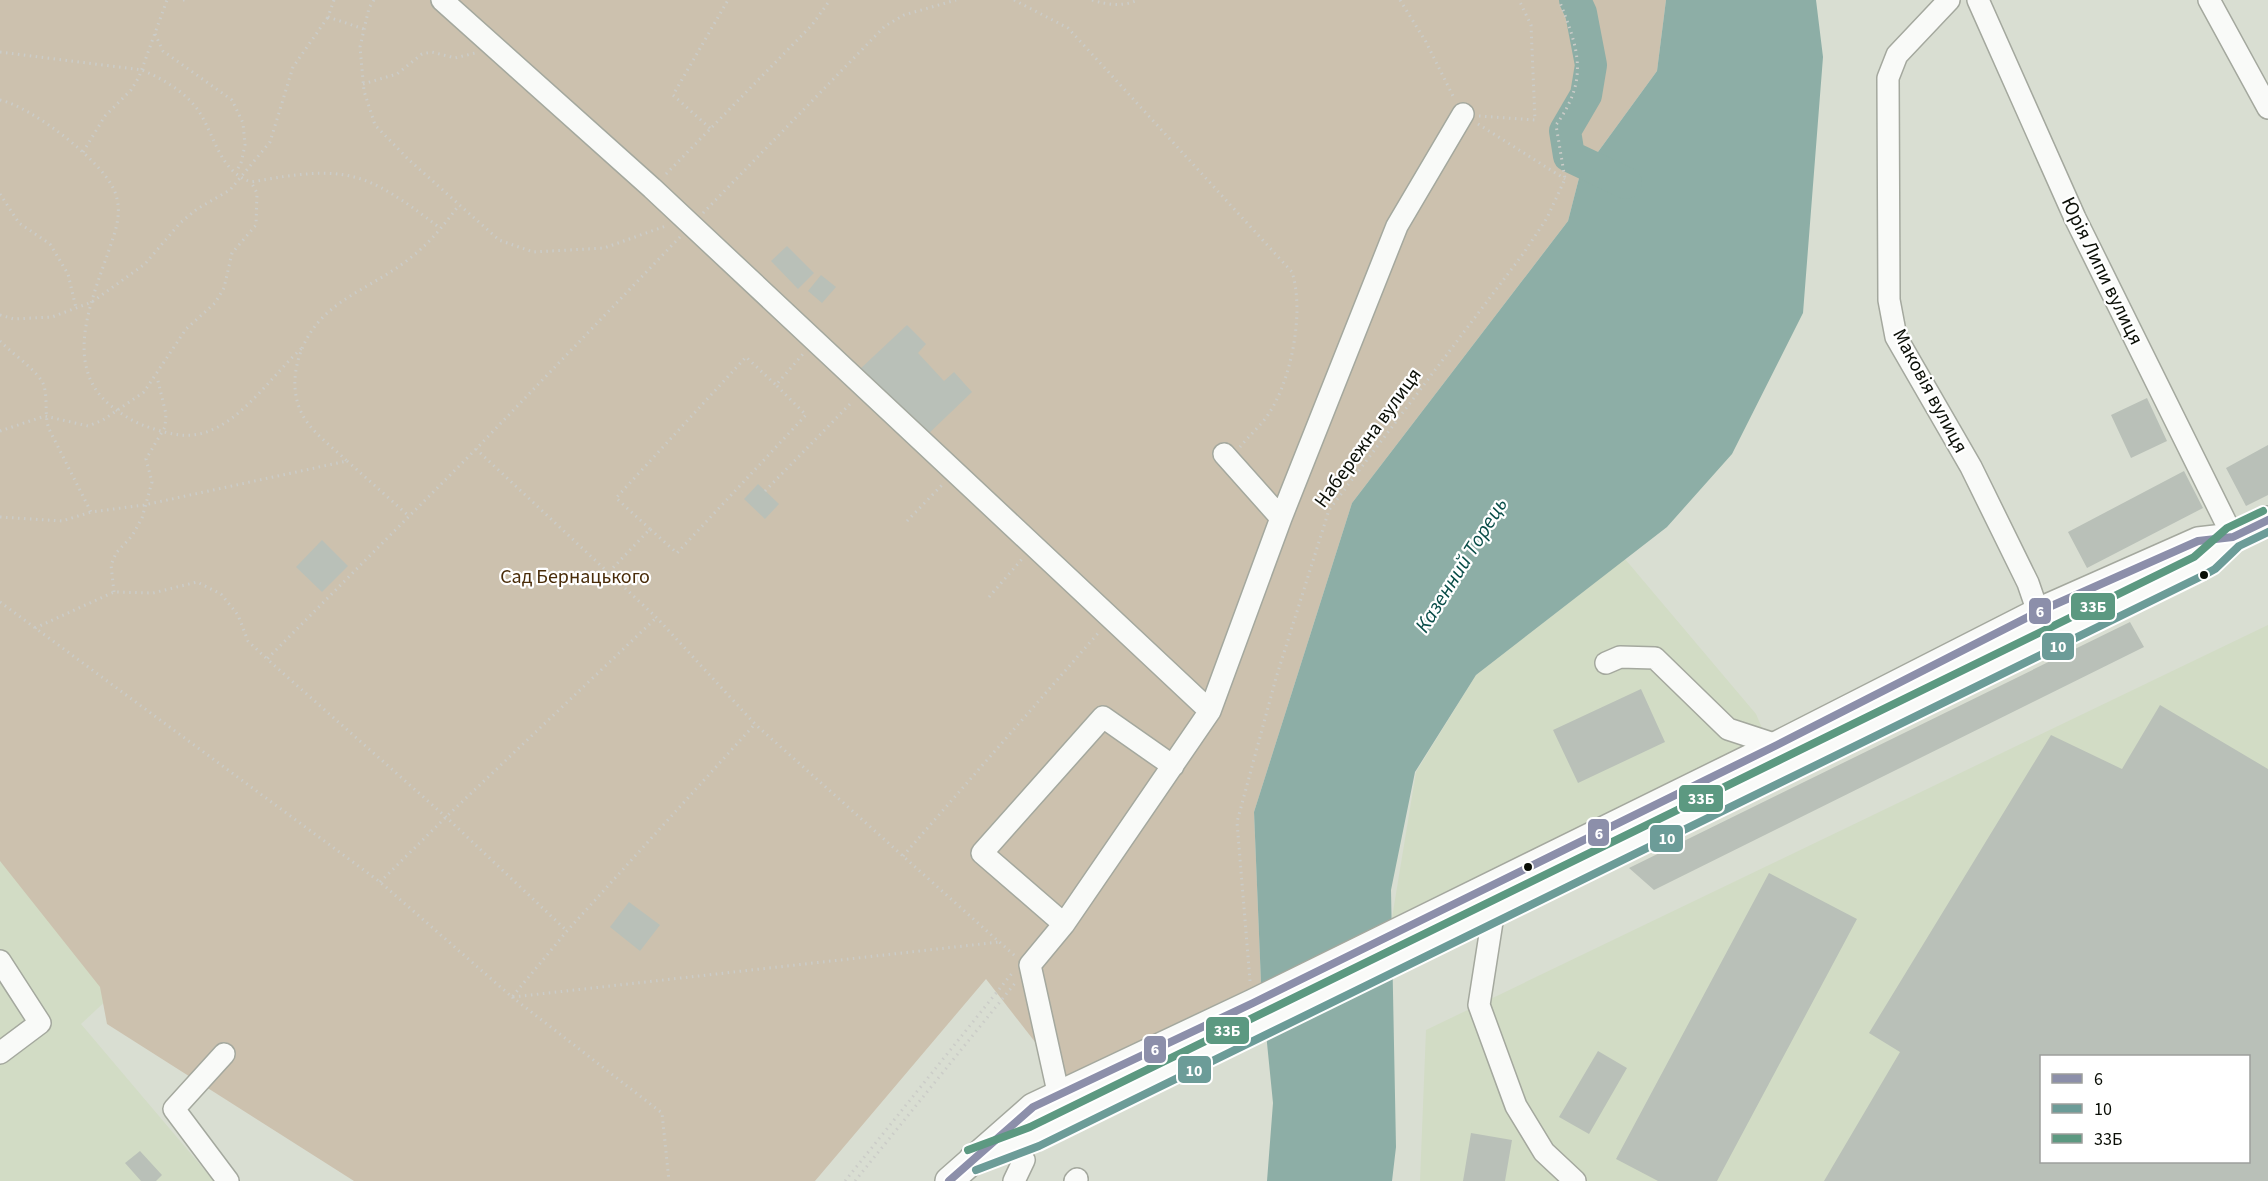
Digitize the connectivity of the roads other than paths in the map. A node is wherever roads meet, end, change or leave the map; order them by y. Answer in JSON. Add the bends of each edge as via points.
{"nodes":[{"id":1,"x":442,"y":0,"type":"edge"},
{"id":2,"x":1949,"y":0,"type":"edge"},
{"id":3,"x":1978,"y":0,"type":"edge"},
{"id":4,"x":2209,"y":0,"type":"edge"},
{"id":5,"x":2268,"y":108,"type":"edge"},
{"id":6,"x":1463,"y":114,"type":"road end"},
{"id":7,"x":1227,"y":457,"type":"road end"},
{"id":8,"x":1281,"y":518,"type":"junction"},
{"id":9,"x":2264,"y":523,"type":"edge"},
{"id":10,"x":2233,"y":537,"type":"junction"},
{"id":11,"x":2038,"y":612,"type":"junction"},
{"id":12,"x":2051,"y":636,"type":"junction"},
{"id":13,"x":1606,"y":663,"type":"dead end"},
{"id":14,"x":1210,"y":711,"type":"junction"},
{"id":15,"x":1782,"y":755,"type":"junction"},
{"id":16,"x":1173,"y":766,"type":"junction"},
{"id":17,"x":1489,"y":899,"type":"junction"},
{"id":18,"x":1064,"y":924,"type":"junction"},
{"id":19,"x":1437,"y":925,"type":"junction"},
{"id":20,"x":0,"y":961,"type":"edge"},
{"id":21,"x":0,"y":1053,"type":"edge"},
{"id":22,"x":224,"y":1054,"type":"dead end"},
{"id":23,"x":1057,"y":1096,"type":"junction"},
{"id":24,"x":1066,"y":1121,"type":"junction"},
{"id":25,"x":1012,"y":1144,"type":"junction"},
{"id":26,"x":972,"y":1160,"type":"junction"},
{"id":27,"x":228,"y":1181,"type":"edge"},
{"id":28,"x":949,"y":1181,"type":"edge"},
{"id":29,"x":1014,"y":1181,"type":"edge"},
{"id":30,"x":1575,"y":1181,"type":"edge"}],
"edges":[{"from":1,"to":14,"type":"street","via":[[652,188]]},
{"from":2,"to":11,"type":"street","name":"Маковія вулиця","via":[[1897,55],[1888,78],[1889,300],[1896,336],[1971,467],[2028,583]]},
{"from":3,"to":10,"type":"street","name":"Юрія Липи вулиця","via":[[2075,218]]},
{"from":4,"to":5,"type":"street"},
{"from":6,"to":8,"type":"street","via":[[1397,226]]},
{"from":7,"to":8,"type":"street"},
{"from":8,"to":14,"type":"street"},
{"from":9,"to":10,"type":"main road"},
{"from":10,"to":11,"type":"main road","via":[[2198,541]]},
{"from":10,"to":12,"type":"main road","via":[[2208,561]]},
{"from":11,"to":12,"type":"street","name":"Маковія вулиця"},
{"from":11,"to":15,"type":"main road"},
{"from":12,"to":15,"type":"main road"},
{"from":13,"to":15,"type":"street","via":[[1620,657],[1655,658],[1728,729]]},
{"from":14,"to":16,"type":"street"},
{"from":15,"to":17,"type":"main road"},
{"from":16,"to":18,"type":"street"},
{"from":16,"to":18,"type":"street","via":[[1103,717],[982,853]]},
{"from":17,"to":19,"type":"main road"},
{"from":17,"to":30,"type":"street","via":[[1479,1005],[1516,1106],[1544,1152]]},
{"from":18,"to":23,"type":"street","via":[[1022,966]]},
{"from":19,"to":23,"type":"main road","via":[[1253,1003]]},
{"from":19,"to":24,"type":"main road","via":[[1240,1036]]},
{"from":20,"to":21,"type":"street","via":[[40,1023]]},
{"from":22,"to":27,"type":"street","via":[[174,1110]]},
{"from":23,"to":24,"type":"street"},
{"from":23,"to":26,"type":"main road","via":[[1033,1107]]},
{"from":24,"to":25,"type":"main road"},
{"from":25,"to":26,"type":"main road"},
{"from":25,"to":29,"type":"street","via":[[1024,1160]]},
{"from":26,"to":28,"type":"main road"}]}
